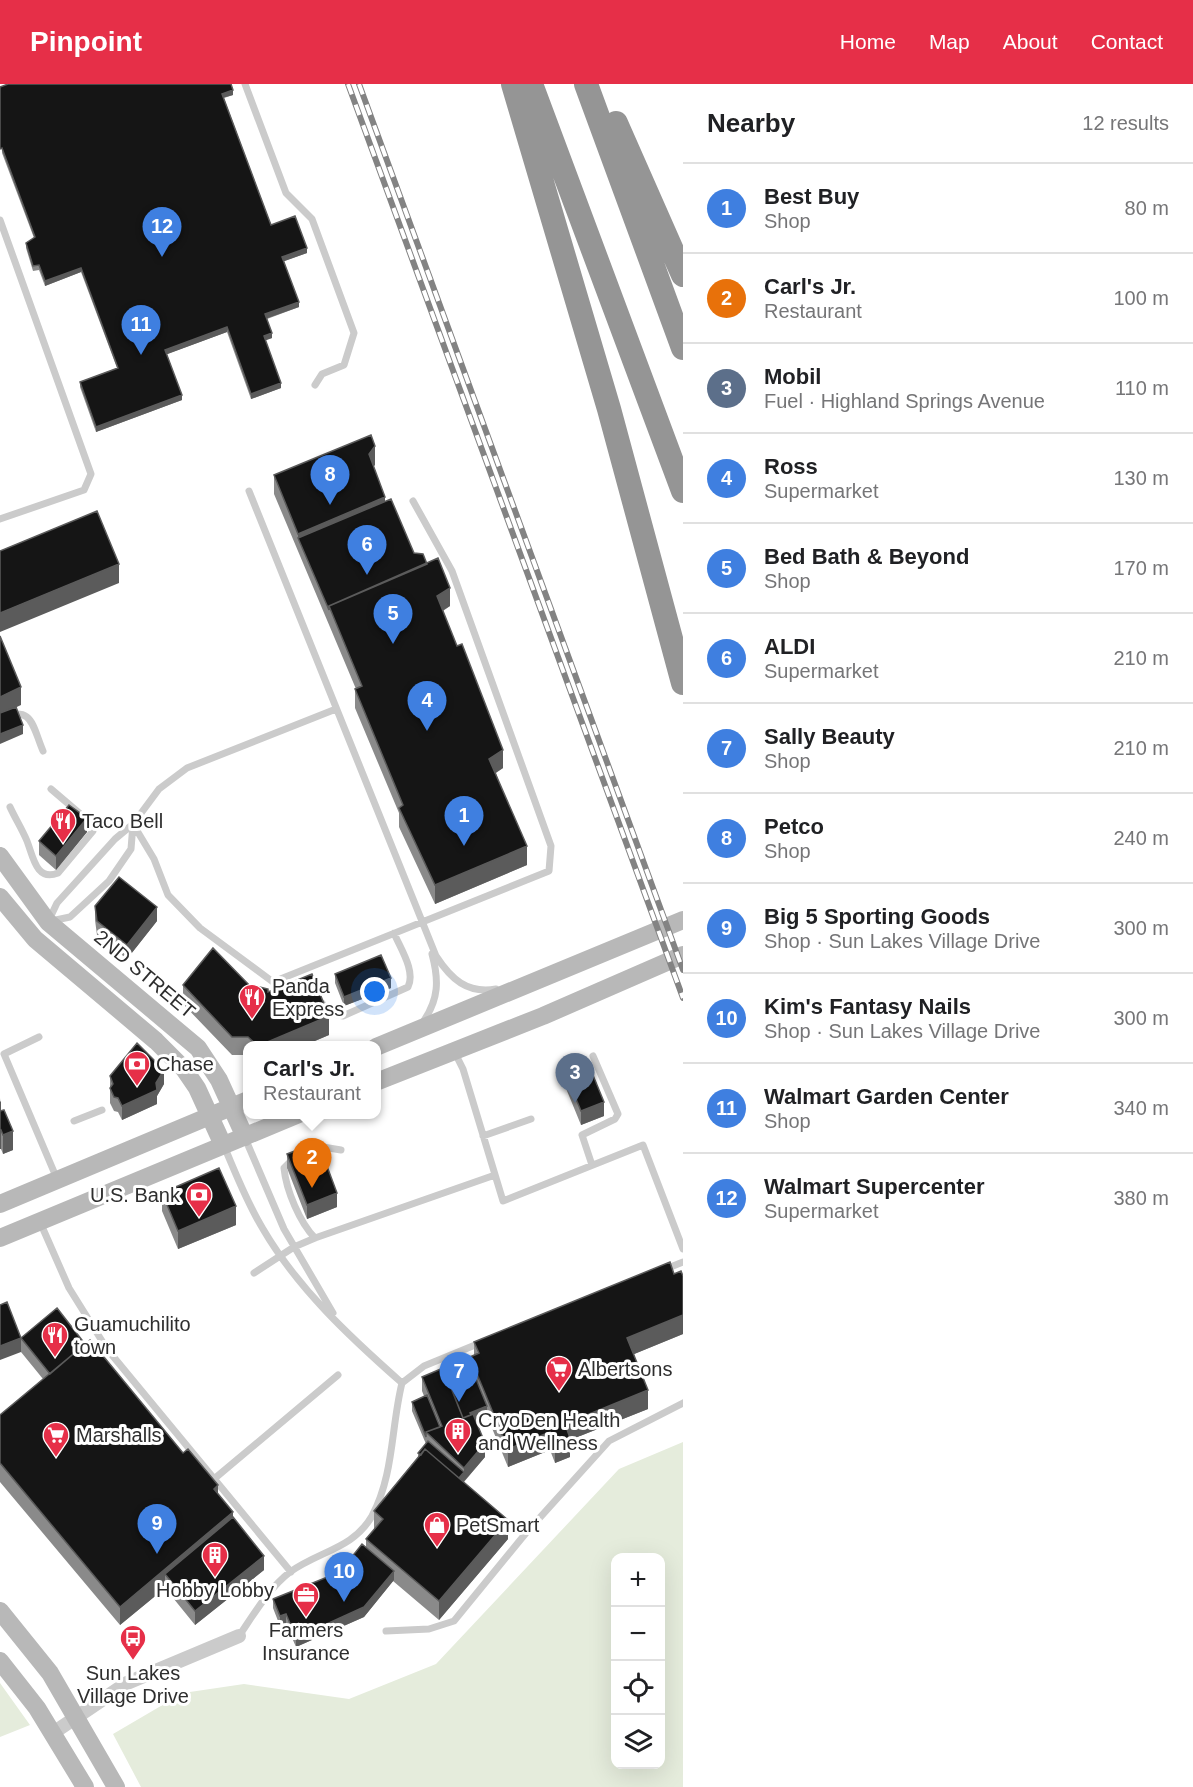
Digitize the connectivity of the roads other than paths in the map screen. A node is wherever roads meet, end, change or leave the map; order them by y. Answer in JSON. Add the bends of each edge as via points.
{"nodes":[{"id":1,"x":245,"y":84,"type":"edge"},
{"id":2,"x":513,"y":84,"type":"edge"},
{"id":3,"x":531,"y":84,"type":"edge"},
{"id":4,"x":586,"y":84,"type":"edge"},
{"id":5,"x":599,"y":84,"type":"edge"},
{"id":6,"x":0,"y":220,"type":"edge"},
{"id":7,"x":683,"y":275,"type":"edge"},
{"id":8,"x":683,"y":348,"type":"edge"},
{"id":9,"x":315,"y":385,"type":"dead end"},
{"id":10,"x":683,"y":490,"type":"edge"},
{"id":11,"x":249,"y":492,"type":"dead end"},
{"id":12,"x":413,"y":501,"type":"dead end"},
{"id":13,"x":0,"y":519,"type":"edge"},
{"id":14,"x":683,"y":683,"type":"edge"},
{"id":15,"x":336,"y":709,"type":"junction"},
{"id":16,"x":0,"y":718,"type":"edge"},
{"id":17,"x":43,"y":751,"type":"dead end"},
{"id":18,"x":51,"y":789,"type":"dead end"},
{"id":19,"x":10,"y":807,"type":"dead end"},
{"id":20,"x":133,"y":824,"type":"junction"},
{"id":21,"x":0,"y":856,"type":"edge"},
{"id":22,"x":0,"y":897,"type":"edge"},
{"id":23,"x":683,"y":920,"type":"edge"},
{"id":24,"x":48,"y":922,"type":"junction"},
{"id":25,"x":422,"y":923,"type":"junction"},
{"id":26,"x":394,"y":933,"type":"junction"},
{"id":27,"x":428,"y":940,"type":"junction"},
{"id":28,"x":683,"y":955,"type":"edge"},
{"id":29,"x":308,"y":967,"type":"junction"},
{"id":30,"x":312,"y":978,"type":"edge"},
{"id":31,"x":525,"y":985,"type":"junction"},
{"id":32,"x":321,"y":998,"type":"edge"},
{"id":33,"x":39,"y":1037,"type":"dead end"},
{"id":34,"x":384,"y":1043,"type":"edge"},
{"id":35,"x":454,"y":1051,"type":"junction"},
{"id":36,"x":593,"y":1056,"type":"dead end"},
{"id":37,"x":381,"y":1080,"type":"edge"},
{"id":38,"x":239,"y":1104,"type":"edge"},
{"id":39,"x":102,"y":1110,"type":"dead end"},
{"id":40,"x":210,"y":1116,"type":"junction"},
{"id":41,"x":287,"y":1119,"type":"edge"},
{"id":42,"x":531,"y":1119,"type":"dead end"},
{"id":43,"x":74,"y":1121,"type":"dead end"},
{"id":44,"x":483,"y":1136,"type":"junction"},
{"id":45,"x":245,"y":1137,"type":"junction"},
{"id":46,"x":223,"y":1145,"type":"junction"},
{"id":47,"x":341,"y":1150,"type":"dead end"},
{"id":48,"x":307,"y":1153,"type":"edge"},
{"id":49,"x":298,"y":1157,"type":"edge"},
{"id":50,"x":592,"y":1165,"type":"junction"},
{"id":51,"x":495,"y":1174,"type":"junction"},
{"id":52,"x":57,"y":1180,"type":"junction"},
{"id":53,"x":0,"y":1204,"type":"edge"},
{"id":54,"x":40,"y":1222,"type":"junction"},
{"id":55,"x":0,"y":1238,"type":"edge"},
{"id":56,"x":315,"y":1238,"type":"junction"},
{"id":57,"x":294,"y":1247,"type":"junction"},
{"id":58,"x":683,"y":1249,"type":"edge"},
{"id":59,"x":280,"y":1256,"type":"junction"},
{"id":60,"x":683,"y":1262,"type":"edge"},
{"id":61,"x":254,"y":1274,"type":"dead end"},
{"id":62,"x":653,"y":1274,"type":"edge"},
{"id":63,"x":337,"y":1320,"type":"junction"},
{"id":64,"x":487,"y":1340,"type":"edge"},
{"id":65,"x":338,"y":1376,"type":"dead end"},
{"id":66,"x":402,"y":1383,"type":"junction"},
{"id":67,"x":683,"y":1403,"type":"edge"},
{"id":68,"x":214,"y":1479,"type":"junction"},
{"id":69,"x":291,"y":1572,"type":"junction"},
{"id":70,"x":0,"y":1611,"type":"edge"},
{"id":71,"x":386,"y":1631,"type":"dead end"},
{"id":72,"x":239,"y":1636,"type":"joint"},
{"id":73,"x":0,"y":1660,"type":"edge"},
{"id":74,"x":77,"y":1717,"type":"junction"},
{"id":75,"x":53,"y":1733,"type":"junction"},
{"id":76,"x":85,"y":1787,"type":"edge"},
{"id":77,"x":116,"y":1787,"type":"edge"}],
"edges":[{"from":1,"to":9,"type":"lane","via":[[286,193],[312,219],[354,333],[344,365],[322,374]]},
{"from":2,"to":14,"type":"highway","via":[[609,409]]},
{"from":3,"to":10,"type":"highway"},
{"from":4,"to":8,"type":"highway"},
{"from":5,"to":7,"type":"highway"},
{"from":6,"to":13,"type":"lane","via":[[91,468],[90,482],[84,490]]},
{"from":11,"to":15,"type":"lane"},
{"from":12,"to":25,"type":"lane","via":[[452,571],[551,846],[549,871]]},
{"from":15,"to":20,"type":"lane","via":[[187,768],[159,789]]},
{"from":15,"to":25,"type":"lane"},
{"from":16,"to":17,"type":"lane","via":[[23,712],[29,717]]},
{"from":18,"to":19,"type":"lane","via":[[92,824],[93,831],[52,876],[42,873],[33,863]]},
{"from":20,"to":24,"type":"lane","via":[[57,903]]},
{"from":20,"to":24,"type":"lane","via":[[131,849],[109,881],[70,917]]},
{"from":20,"to":29,"type":"lane","via":[[154,859],[168,895],[200,928],[273,982]]},
{"from":21,"to":24,"type":"main road","name":"2ND STREET"},
{"from":22,"to":40,"type":"main road","via":[[35,939],[169,1053],[190,1077]]},
{"from":23,"to":31,"type":"main road"},
{"from":24,"to":38,"type":"main road","name":"2ND STREET","via":[[198,1048]]},
{"from":25,"to":26,"type":"lane"},
{"from":25,"to":27,"type":"lane"},
{"from":26,"to":29,"type":"lane"},
{"from":26,"to":32,"type":"lane","via":[[410,971],[408,987],[343,1016],[329,1013]]},
{"from":27,"to":31,"type":"lane","via":[[447,974],[462,986],[486,991]]},
{"from":27,"to":34,"type":"lane","via":[[438,984],[434,1003],[423,1022]]},
{"from":28,"to":35,"type":"main road"},
{"from":29,"to":30,"type":"lane"},
{"from":31,"to":34,"type":"main road"},
{"from":33,"to":52,"type":"lane","via":[[4,1054]]},
{"from":35,"to":37,"type":"main road"},
{"from":35,"to":44,"type":"lane"},
{"from":36,"to":50,"type":"lane","via":[[618,1114],[582,1135]]},
{"from":38,"to":40,"type":"main road"},
{"from":38,"to":45,"type":"main road","name":"2ND STREET"},
{"from":39,"to":43,"type":"lane"},
{"from":40,"to":46,"type":"main road"},
{"from":40,"to":52,"type":"main road"},
{"from":41,"to":45,"type":"main road"},
{"from":42,"to":44,"type":"lane"},
{"from":44,"to":51,"type":"lane"},
{"from":45,"to":46,"type":"main road"},
{"from":45,"to":57,"type":"lane"},
{"from":46,"to":54,"type":"main road"},
{"from":46,"to":59,"type":"lane","via":[[262,1228]]},
{"from":47,"to":48,"type":"lane","via":[[323,1147]]},
{"from":49,"to":56,"type":"lane","via":[[289,1161],[285,1173],[307,1230]]},
{"from":50,"to":51,"type":"lane","via":[[503,1201]]},
{"from":50,"to":58,"type":"lane","via":[[643,1145]]},
{"from":51,"to":56,"type":"lane"},
{"from":52,"to":53,"type":"main road"},
{"from":54,"to":55,"type":"main road"},
{"from":54,"to":68,"type":"lane","via":[[69,1288],[107,1349]]},
{"from":56,"to":57,"type":"lane"},
{"from":57,"to":59,"type":"lane"},
{"from":57,"to":63,"type":"lane"},
{"from":59,"to":61,"type":"lane"},
{"from":59,"to":63,"type":"lane","via":[[314,1300]]},
{"from":60,"to":62,"type":"lane"},
{"from":63,"to":66,"type":"lane"},
{"from":64,"to":66,"type":"lane","via":[[424,1366]]},
{"from":65,"to":68,"type":"lane"},
{"from":66,"to":69,"type":"lane","via":[[388,1477],[371,1518],[351,1541]]},
{"from":67,"to":71,"type":"lane","via":[[609,1441],[454,1621],[429,1629]]},
{"from":68,"to":69,"type":"lane"},
{"from":69,"to":72,"type":"lane","via":[[267,1596]]},
{"from":70,"to":74,"type":"main road","via":[[50,1673]]},
{"from":72,"to":74,"type":"street","via":[[127,1683]]},
{"from":73,"to":75,"type":"main road"},
{"from":74,"to":75,"type":"street"},
{"from":74,"to":77,"type":"main road"},
{"from":75,"to":76,"type":"main road"}]}
